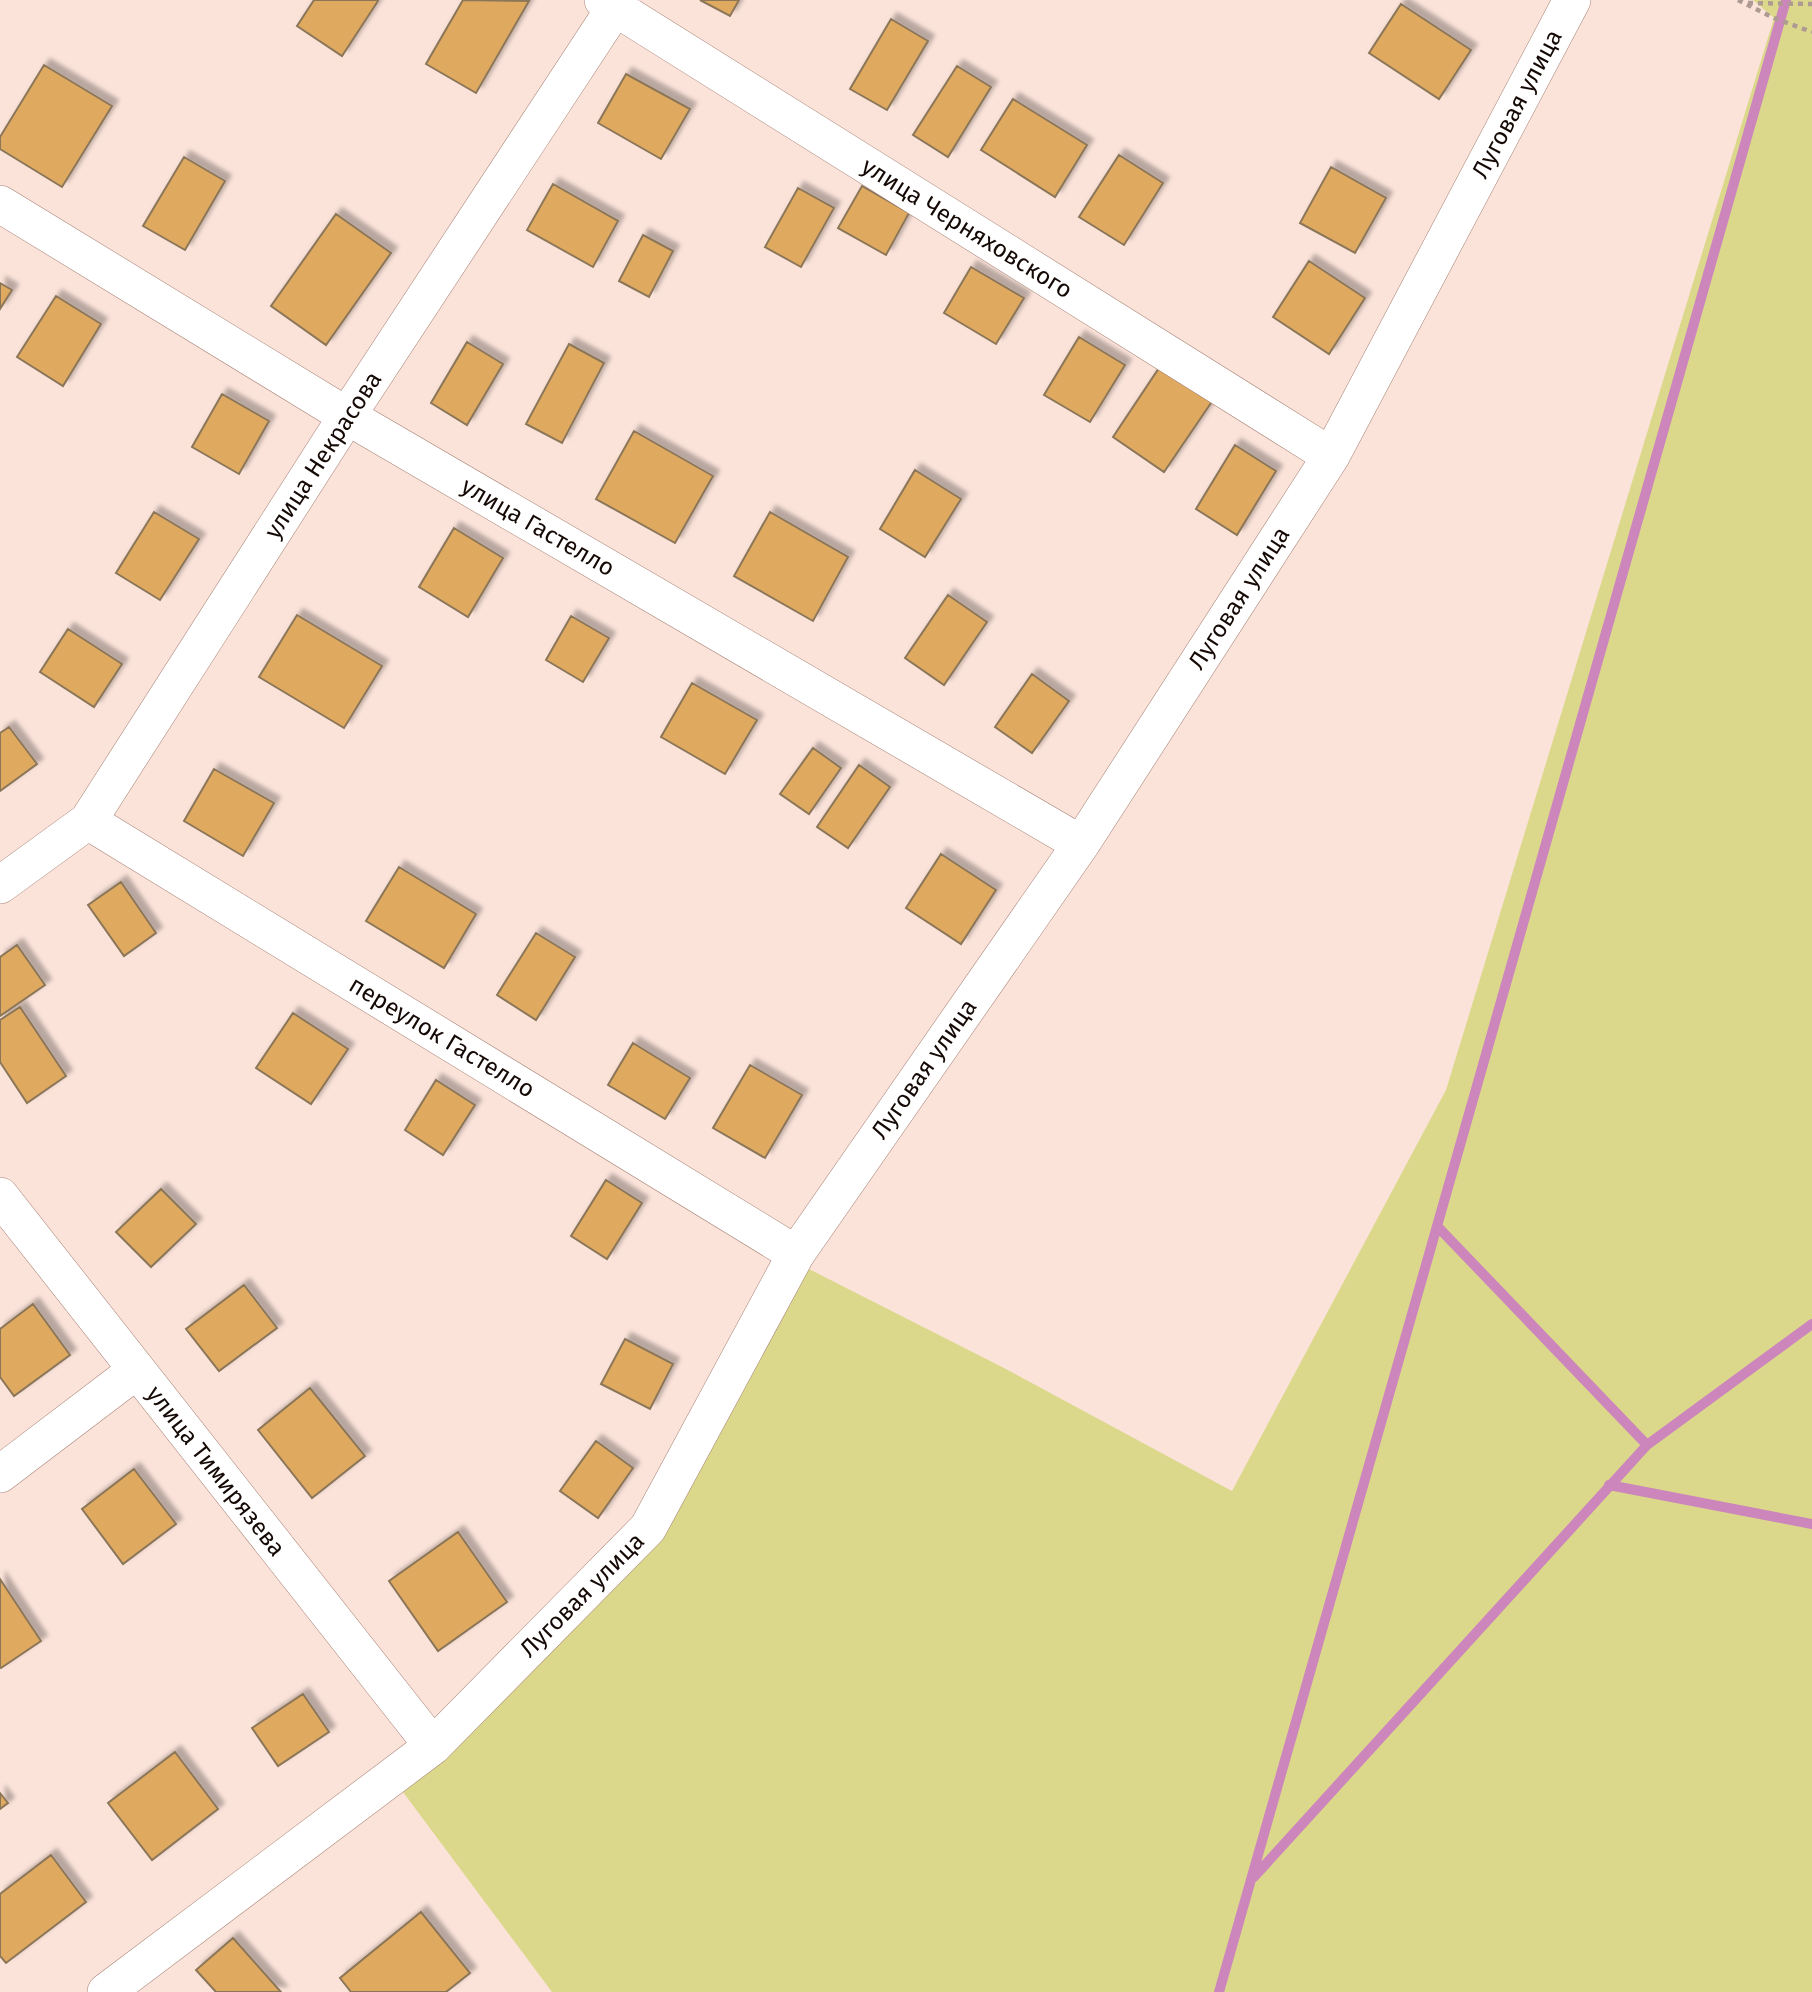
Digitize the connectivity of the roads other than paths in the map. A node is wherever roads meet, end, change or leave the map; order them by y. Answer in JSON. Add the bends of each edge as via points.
{"nodes":[{"id":1,"x":1572,"y":0,"type":"edge"},
{"id":2,"x":613,"y":3,"type":"edge"},
{"id":3,"x":0,"y":204,"type":"edge"},
{"id":4,"x":347,"y":416,"type":"junction"},
{"id":5,"x":1331,"y":456,"type":"junction"},
{"id":6,"x":88,"y":821,"type":"junction"},
{"id":7,"x":1081,"y":844,"type":"junction"},
{"id":8,"x":0,"y":885,"type":"edge"},
{"id":9,"x":0,"y":1196,"type":"edge"},
{"id":10,"x":796,"y":1254,"type":"junction"},
{"id":11,"x":137,"y":1370,"type":"junction"},
{"id":12,"x":0,"y":1474,"type":"edge"},
{"id":13,"x":433,"y":1746,"type":"junction"},
{"id":14,"x":106,"y":1992,"type":"edge"}],
"edges":[{"from":1,"to":5,"type":"street","name":"Луговая улица"},
{"from":2,"to":4,"type":"street","name":"улица Некрасова"},
{"from":2,"to":5,"type":"street","name":"улица Черняховского"},
{"from":3,"to":4,"type":"street","name":"улица Гастелло"},
{"from":4,"to":6,"type":"street","name":"улица Некрасова"},
{"from":4,"to":7,"type":"street","name":"улица Гастелло"},
{"from":5,"to":7,"type":"street","name":"Луговая улица"},
{"from":6,"to":8,"type":"street","name":"улица Некрасова"},
{"from":6,"to":10,"type":"street","name":"переулок Гастелло"},
{"from":7,"to":10,"type":"street","name":"Луговая улица"},
{"from":9,"to":11,"type":"street","name":"улица Тимирязева"},
{"from":10,"to":13,"type":"street","name":"Луговая улица","via":[[648,1528]]},
{"from":11,"to":12,"type":"street"},
{"from":11,"to":13,"type":"street","name":"улица Тимирязева"},
{"from":13,"to":14,"type":"street","name":"Луговая улица"}]}
